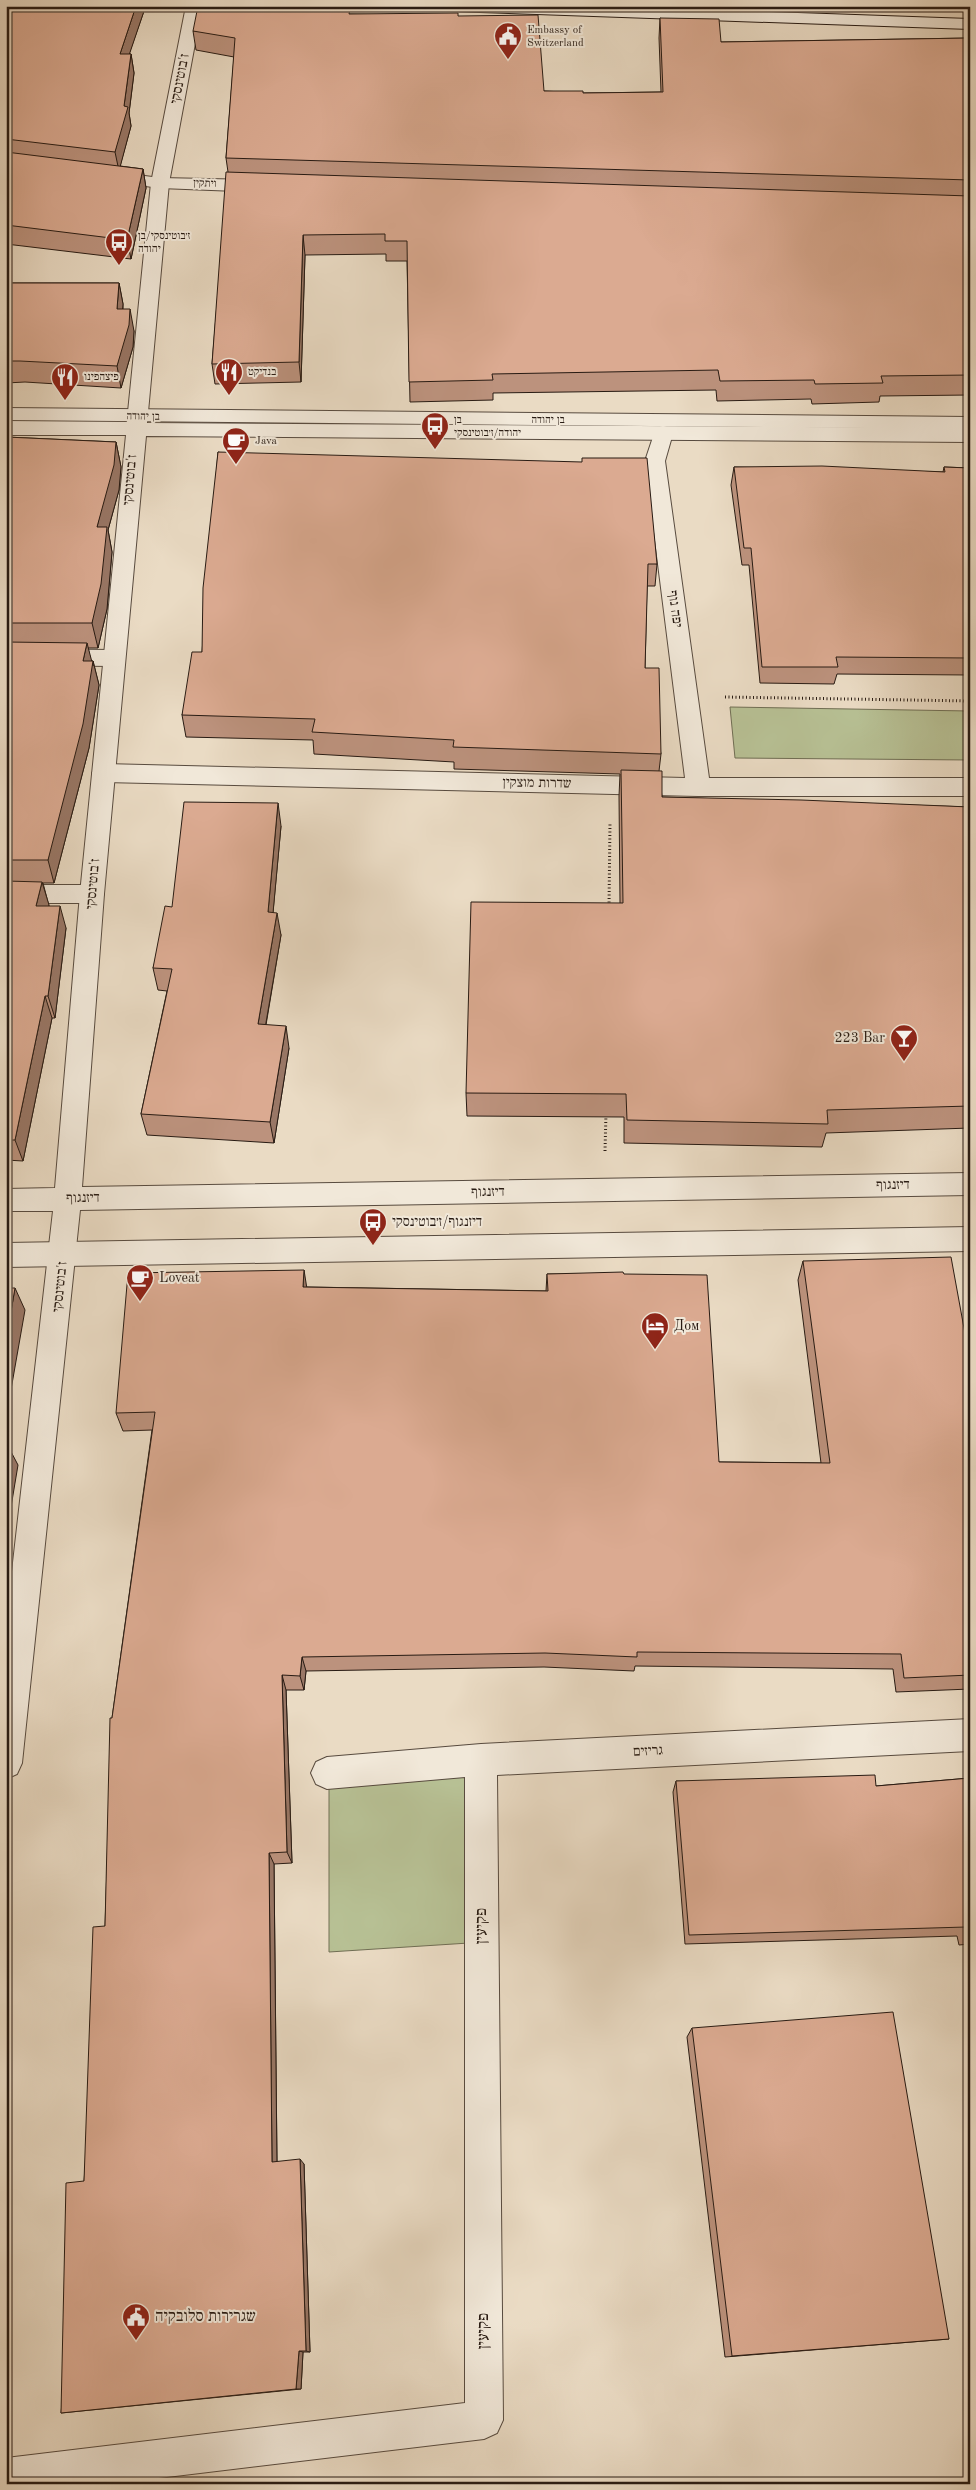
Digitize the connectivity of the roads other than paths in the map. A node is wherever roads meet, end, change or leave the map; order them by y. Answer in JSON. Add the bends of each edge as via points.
{"nodes":[{"id":1,"x":194,"y":6,"type":"edge"},
{"id":2,"x":449,"y":6,"type":"edge"},
{"id":3,"x":970,"y":24,"type":"edge"},
{"id":4,"x":93,"y":175,"type":"edge"},
{"id":5,"x":160,"y":183,"type":"junction"},
{"id":6,"x":278,"y":186,"type":"edge"},
{"id":7,"x":6,"y":414,"type":"edge"},
{"id":8,"x":136,"y":423,"type":"junction"},
{"id":9,"x":970,"y":423,"type":"edge"},
{"id":10,"x":6,"y":428,"type":"edge"},
{"id":11,"x":663,"y":433,"type":"junction"},
{"id":12,"x":970,"y":435,"type":"edge"},
{"id":13,"x":6,"y":657,"type":"edge"},
{"id":14,"x":114,"y":658,"type":"junction"},
{"id":15,"x":104,"y":773,"type":"junction"},
{"id":16,"x":698,"y":787,"type":"junction"},
{"id":17,"x":970,"y":788,"type":"edge"},
{"id":18,"x":6,"y":894,"type":"edge"},
{"id":19,"x":92,"y":894,"type":"junction"},
{"id":20,"x":967,"y":1186,"type":"edge"},
{"id":21,"x":68,"y":1199,"type":"junction"},
{"id":22,"x":6,"y":1200,"type":"edge"},
{"id":23,"x":970,"y":1239,"type":"edge"},
{"id":24,"x":6,"y":1255,"type":"edge"},
{"id":25,"x":63,"y":1255,"type":"junction"},
{"id":26,"x":970,"y":1735,"type":"edge"},
{"id":27,"x":481,"y":1760,"type":"junction"},
{"id":28,"x":6,"y":1763,"type":"edge"},
{"id":29,"x":326,"y":1773,"type":"dead end"},
{"id":30,"x":6,"y":2477,"type":"edge"}],
"edges":[{"from":1,"to":5,"type":"street","name":"ז'בוטינסקי"},
{"from":2,"to":3,"type":"street"},
{"from":4,"to":5,"type":"street","name":"ויתקין"},
{"from":5,"to":6,"type":"street","name":"ויתקין"},
{"from":5,"to":8,"type":"street","name":"ז'בוטינסקי"},
{"from":7,"to":8,"type":"street","name":"בן יהודה"},
{"from":8,"to":9,"type":"street","name":"בן יהודה"},
{"from":8,"to":10,"type":"street","name":"בן יהודה"},
{"from":8,"to":11,"type":"street","name":"בן יהודה"},
{"from":8,"to":14,"type":"street","name":"ז'בוטינסקי"},
{"from":11,"to":12,"type":"street","name":"בן יהודה"},
{"from":11,"to":16,"type":"street","name":"יפה נוף","via":[[655,461]]},
{"from":13,"to":14,"type":"street"},
{"from":14,"to":15,"type":"street","name":"ז'בוטינסקי"},
{"from":15,"to":16,"type":"street","name":"שדרות מוצקין"},
{"from":15,"to":19,"type":"street","name":"ז'בוטינסקי"},
{"from":16,"to":17,"type":"street","name":"שדרות מוצקין"},
{"from":18,"to":19,"type":"street"},
{"from":19,"to":21,"type":"street","name":"ז'בוטינסקי"},
{"from":20,"to":21,"type":"street","name":"דיזנגוף"},
{"from":21,"to":22,"type":"street","name":"דיזנגוף"},
{"from":21,"to":25,"type":"street","name":"ז'בוטינסקי"},
{"from":23,"to":25,"type":"street"},
{"from":24,"to":25,"type":"street"},
{"from":25,"to":28,"type":"street","name":"ז'בוטינסקי"},
{"from":26,"to":27,"type":"street","name":"גריזים"},
{"from":27,"to":29,"type":"street","name":"גריזים"},
{"from":27,"to":30,"type":"street","name":"פקיעין","via":[[484,2420]]}]}
